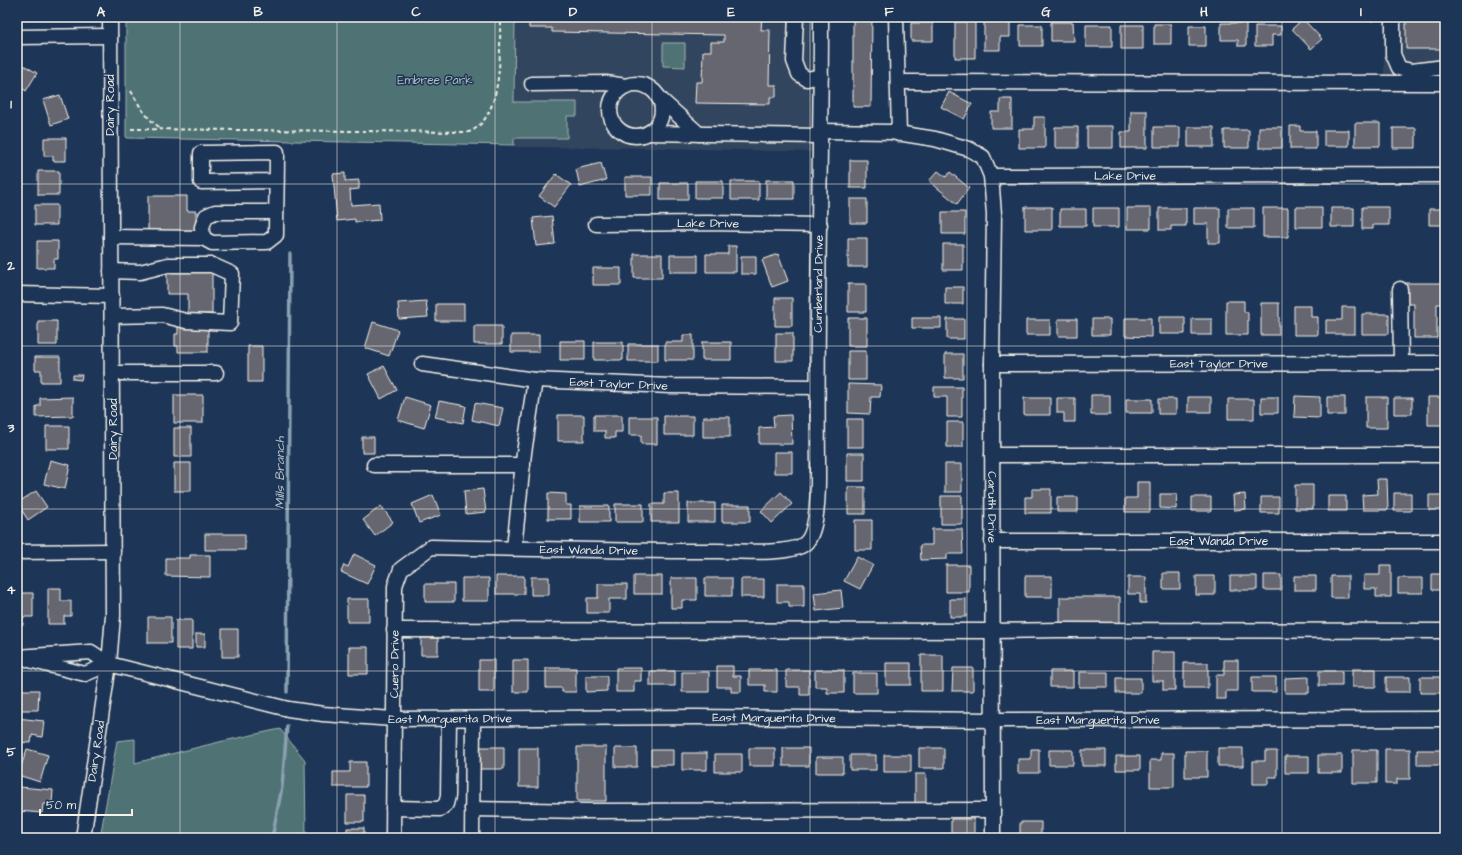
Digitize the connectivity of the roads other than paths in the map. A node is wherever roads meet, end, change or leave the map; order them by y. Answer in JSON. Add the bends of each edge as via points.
{"nodes":[{"id":1,"x":110,"y":17,"type":"edge"},
{"id":2,"x":796,"y":17,"type":"edge"},
{"id":3,"x":815,"y":17,"type":"edge"},
{"id":4,"x":821,"y":17,"type":"edge"},
{"id":5,"x":896,"y":17,"type":"edge"},
{"id":6,"x":1393,"y":17,"type":"edge"},
{"id":7,"x":110,"y":36,"type":"junction"},
{"id":8,"x":17,"y":37,"type":"edge"},
{"id":9,"x":1445,"y":67,"type":"edge"},
{"id":10,"x":821,"y":76,"type":"junction"},
{"id":11,"x":906,"y":82,"type":"dead end"},
{"id":12,"x":1445,"y":83,"type":"edge"},
{"id":13,"x":532,"y":84,"type":"dead end"},
{"id":14,"x":626,"y":86,"type":"junction"},
{"id":15,"x":657,"y":96,"type":"junction"},
{"id":16,"x":648,"y":133,"type":"junction"},
{"id":17,"x":821,"y":133,"type":"junction"},
{"id":18,"x":699,"y":134,"type":"junction"},
{"id":19,"x":899,"y":134,"type":"junction"},
{"id":20,"x":1445,"y":175,"type":"edge"},
{"id":21,"x":991,"y":176,"type":"junction"},
{"id":22,"x":277,"y":181,"type":"junction"},
{"id":23,"x":276,"y":212,"type":"junction"},
{"id":24,"x":596,"y":224,"type":"dead end"},
{"id":25,"x":820,"y":225,"type":"junction"},
{"id":26,"x":111,"y":237,"type":"junction"},
{"id":27,"x":203,"y":238,"type":"junction"},
{"id":28,"x":111,"y":271,"type":"junction"},
{"id":29,"x":1400,"y":289,"type":"dead end"},
{"id":30,"x":17,"y":294,"type":"edge"},
{"id":31,"x":112,"y":296,"type":"junction"},
{"id":32,"x":112,"y":316,"type":"junction"},
{"id":33,"x":1401,"y":363,"type":"junction"},
{"id":34,"x":1445,"y":363,"type":"edge"},
{"id":35,"x":422,"y":364,"type":"dead end"},
{"id":36,"x":992,"y":364,"type":"junction"},
{"id":37,"x":216,"y":372,"type":"dead end"},
{"id":38,"x":112,"y":373,"type":"junction"},
{"id":39,"x":535,"y":380,"type":"junction"},
{"id":40,"x":817,"y":387,"type":"junction"},
{"id":41,"x":1445,"y":455,"type":"edge"},
{"id":42,"x":992,"y":456,"type":"junction"},
{"id":43,"x":374,"y":465,"type":"dead end"},
{"id":44,"x":523,"y":465,"type":"junction"},
{"id":45,"x":992,"y":541,"type":"junction"},
{"id":46,"x":1445,"y":541,"type":"edge"},
{"id":47,"x":802,"y":545,"type":"joint"},
{"id":48,"x":514,"y":548,"type":"junction"},
{"id":49,"x":113,"y":551,"type":"junction"},
{"id":50,"x":17,"y":552,"type":"edge"},
{"id":51,"x":395,"y":586,"type":"joint"},
{"id":52,"x":394,"y":630,"type":"junction"},
{"id":53,"x":992,"y":631,"type":"junction"},
{"id":54,"x":1445,"y":631,"type":"edge"},
{"id":55,"x":17,"y":657,"type":"edge"},
{"id":56,"x":109,"y":664,"type":"junction"},
{"id":57,"x":393,"y":719,"type":"junction"},
{"id":58,"x":449,"y":719,"type":"junction"},
{"id":59,"x":472,"y":719,"type":"junction"},
{"id":60,"x":1445,"y":719,"type":"edge"},
{"id":61,"x":992,"y":720,"type":"junction"},
{"id":62,"x":393,"y":808,"type":"junction"},
{"id":63,"x":472,"y":809,"type":"junction"},
{"id":64,"x":993,"y":810,"type":"junction"},
{"id":65,"x":83,"y":838,"type":"edge"},
{"id":66,"x":393,"y":838,"type":"edge"},
{"id":67,"x":472,"y":838,"type":"edge"},
{"id":68,"x":993,"y":838,"type":"edge"}],
"edges":[{"from":1,"to":7,"type":"street","name":"Dairy Road"},
{"from":2,"to":10,"type":"street","via":[[794,61],[799,74],[807,79]]},
{"from":3,"to":4,"type":"street"},
{"from":4,"to":10,"type":"street","name":"Cumberland Drive"},
{"from":5,"to":19,"type":"street"},
{"from":6,"to":9,"type":"street","via":[[1393,54],[1399,68],[1411,71]]},
{"from":7,"to":8,"type":"street"},
{"from":7,"to":26,"type":"street","name":"Dairy Road"},
{"from":10,"to":17,"type":"street","name":"Cumberland Drive"},
{"from":11,"to":12,"type":"street"},
{"from":13,"to":14,"type":"street","via":[[606,83]]},
{"from":14,"to":15,"type":"street","via":[[644,86]]},
{"from":14,"to":16,"type":"street","via":[[613,97],[610,105],[612,121],[624,134],[640,136]]},
{"from":15,"to":16,"type":"street","via":[[662,112],[660,121]]},
{"from":15,"to":18,"type":"street"},
{"from":16,"to":18,"type":"street"},
{"from":17,"to":18,"type":"street"},
{"from":17,"to":19,"type":"street"},
{"from":17,"to":25,"type":"street","name":"Cumberland Drive"},
{"from":19,"to":21,"type":"street","via":[[935,139],[969,149],[983,157]]},
{"from":20,"to":21,"type":"street","name":"Lake Drive"},
{"from":21,"to":36,"type":"street","name":"Caruth Drive","via":[[994,214]]},
{"from":22,"to":22,"type":"street","via":[[277,152],[201,153],[201,182]]},
{"from":22,"to":23,"type":"street"},
{"from":23,"to":27,"type":"street","via":[[215,212],[206,216],[202,227]]},
{"from":23,"to":27,"type":"street","via":[[276,235],[267,242],[212,243]]},
{"from":24,"to":25,"type":"street","name":"Lake Drive"},
{"from":25,"to":40,"type":"street","name":"Cumberland Drive"},
{"from":26,"to":27,"type":"street"},
{"from":26,"to":28,"type":"street","name":"Dairy Road"},
{"from":28,"to":31,"type":"street","name":"Dairy Road"},
{"from":28,"to":32,"type":"street","via":[[140,272],[168,265],[212,265],[232,274],[230,323],[186,321],[162,315]]},
{"from":29,"to":33,"type":"street"},
{"from":30,"to":31,"type":"street"},
{"from":31,"to":32,"type":"street","name":"Dairy Road"},
{"from":32,"to":38,"type":"street","name":"Dairy Road"},
{"from":33,"to":34,"type":"street","name":"East Taylor Drive"},
{"from":33,"to":36,"type":"street","name":"East Taylor Drive"},
{"from":35,"to":39,"type":"street","name":"East Taylor Drive"},
{"from":36,"to":42,"type":"street","name":"Caruth Drive"},
{"from":37,"to":38,"type":"street"},
{"from":38,"to":49,"type":"street","name":"Dairy Road"},
{"from":39,"to":40,"type":"street","name":"East Taylor Drive","via":[[670,386]]},
{"from":39,"to":44,"type":"street"},
{"from":40,"to":47,"type":"street","name":"Cumberland Drive","via":[[818,489],[814,529],[810,539]]},
{"from":41,"to":42,"type":"street"},
{"from":42,"to":45,"type":"street","name":"Caruth Drive"},
{"from":43,"to":44,"type":"street"},
{"from":44,"to":48,"type":"street"},
{"from":45,"to":46,"type":"street","name":"East Wanda Drive"},
{"from":45,"to":53,"type":"street","name":"Caruth Drive"},
{"from":47,"to":48,"type":"street","name":"East Wanda Drive","via":[[783,550]]},
{"from":48,"to":51,"type":"street","name":"East Wanda Drive","via":[[431,547],[401,569]]},
{"from":49,"to":50,"type":"street"},
{"from":49,"to":56,"type":"street","name":"Dairy Road","via":[[113,616]]},
{"from":51,"to":52,"type":"street","name":"Cuero Drive"},
{"from":52,"to":53,"type":"street"},
{"from":52,"to":57,"type":"street","name":"Cuero Drive"},
{"from":53,"to":54,"type":"street"},
{"from":53,"to":61,"type":"street","name":"Caruth Drive"},
{"from":55,"to":56,"type":"street","name":"East Marguerita Drive","via":[[91,652]]},
{"from":55,"to":56,"type":"street","via":[[85,674]]},
{"from":56,"to":57,"type":"street","name":"East Marguerita Drive","via":[[288,709]]},
{"from":56,"to":65,"type":"street","name":"Dairy Road"},
{"from":57,"to":58,"type":"street","name":"East Marguerita Drive"},
{"from":57,"to":62,"type":"street","name":"Cuero Drive"},
{"from":58,"to":59,"type":"street","name":"East Marguerita Drive"},
{"from":58,"to":62,"type":"street","via":[[446,804],[440,809]]},
{"from":59,"to":61,"type":"street","name":"East Marguerita Drive","via":[[696,717]]},
{"from":59,"to":63,"type":"street"},
{"from":60,"to":61,"type":"street","name":"East Marguerita Drive"},
{"from":61,"to":64,"type":"street","name":"Caruth Drive"},
{"from":62,"to":66,"type":"street","name":"Cuero Drive"},
{"from":63,"to":64,"type":"street"},
{"from":63,"to":67,"type":"street"},
{"from":64,"to":68,"type":"street","name":"Caruth Drive"}]}
